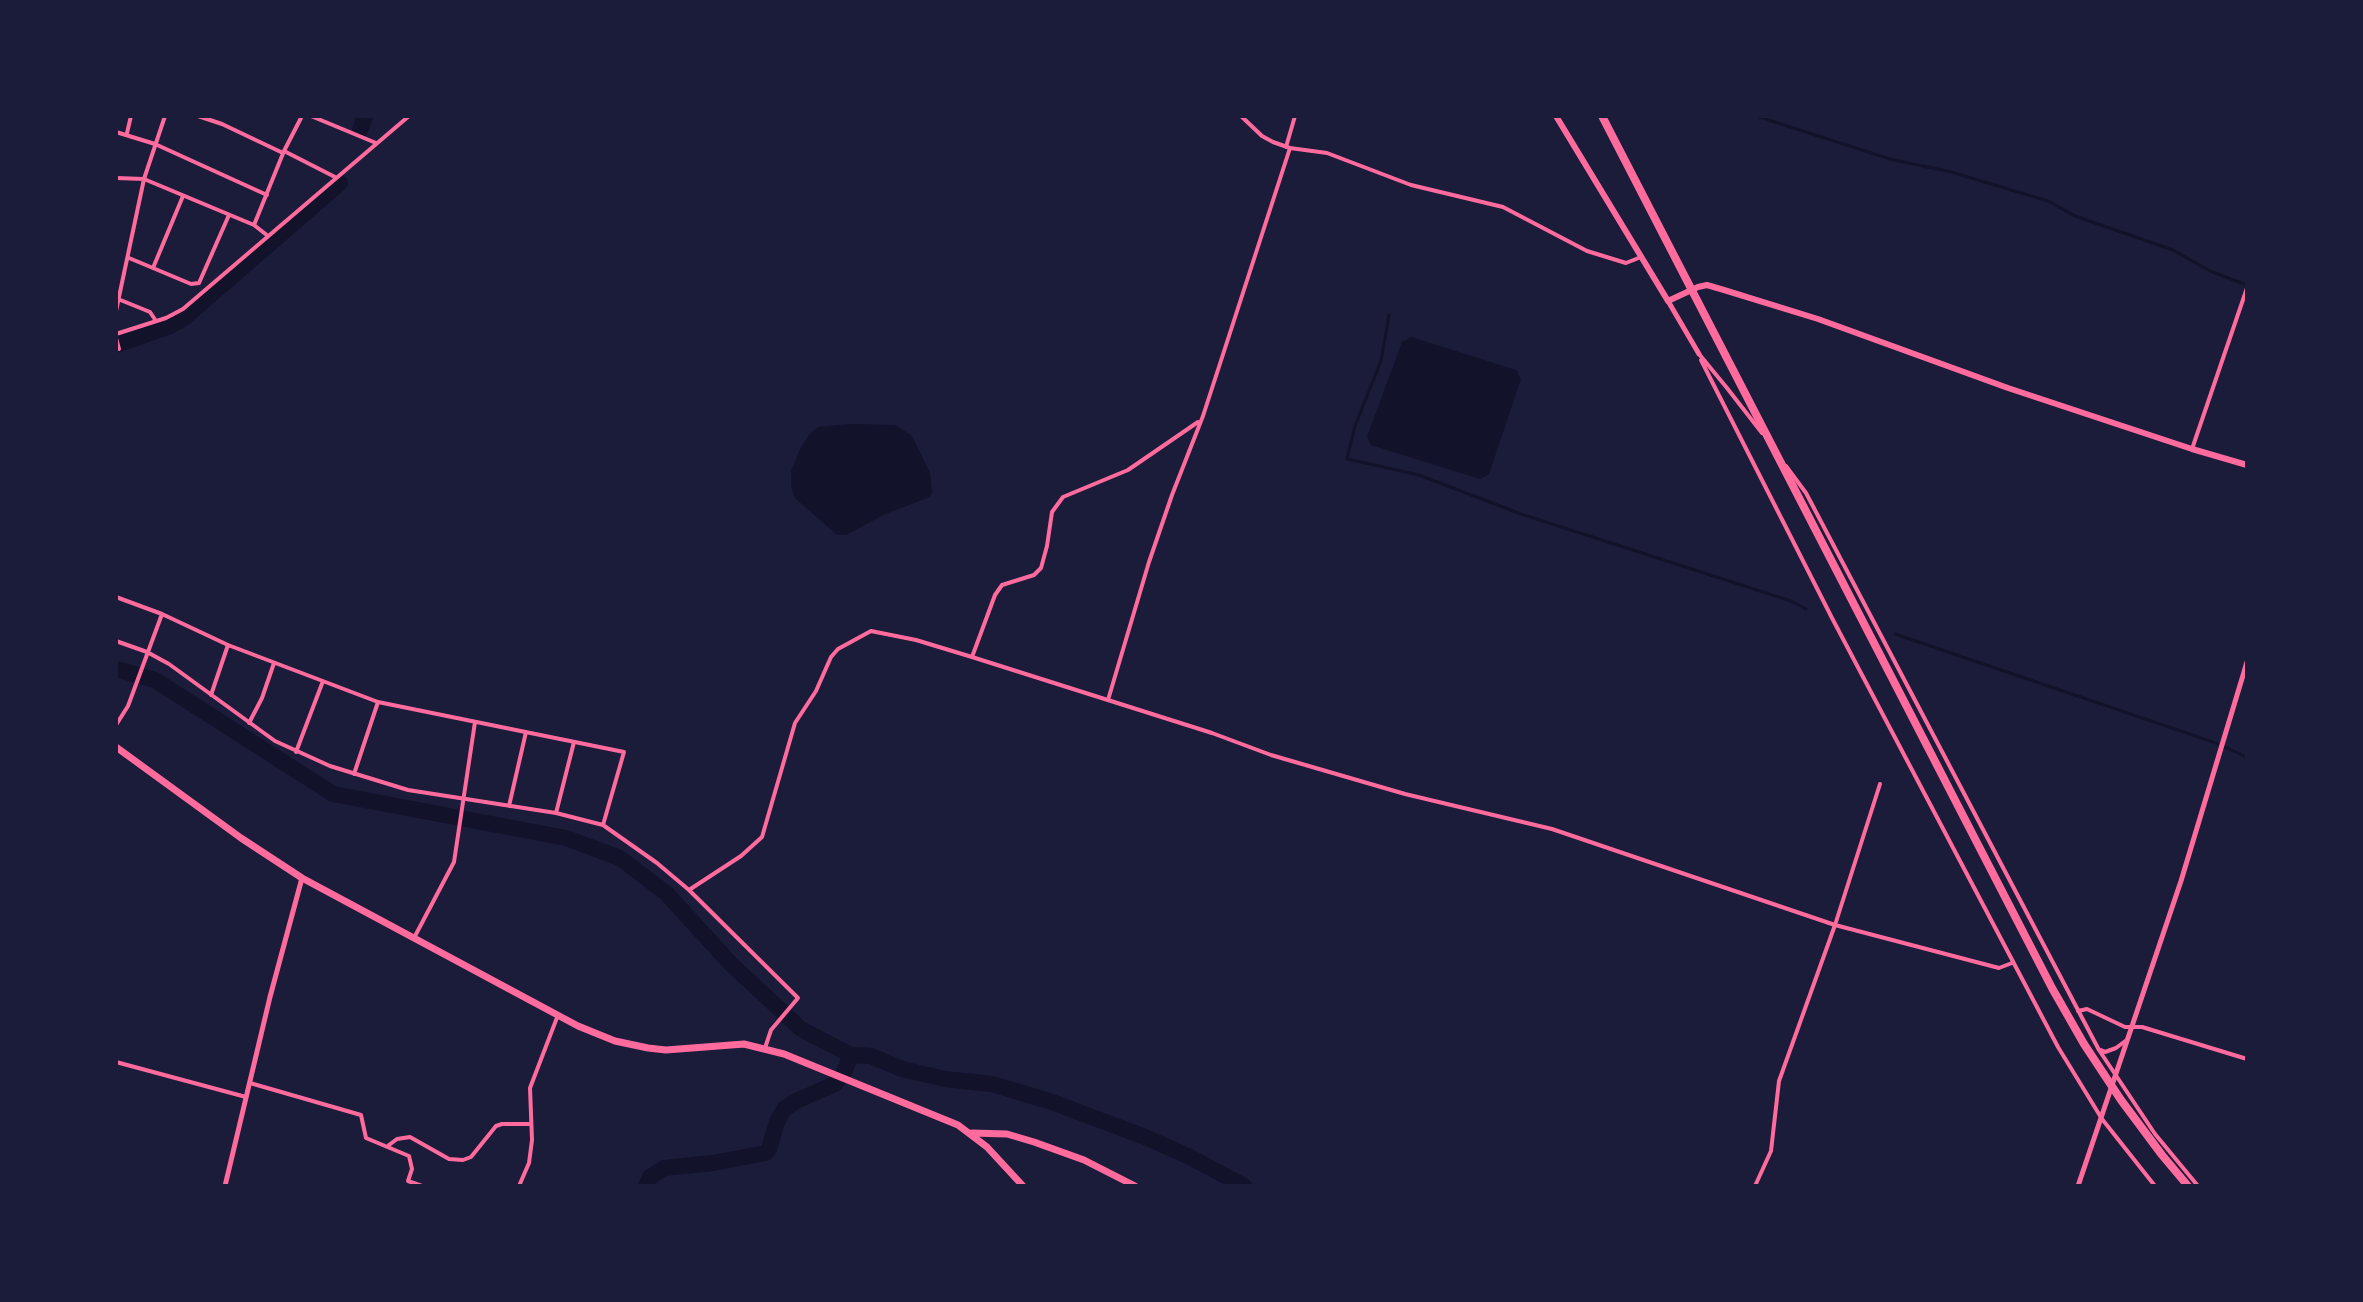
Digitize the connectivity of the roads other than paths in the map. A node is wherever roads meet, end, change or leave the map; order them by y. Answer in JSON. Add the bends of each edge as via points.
{"nodes":[{"id":1,"x":131,"y":116,"type":"edge"},
{"id":2,"x":165,"y":116,"type":"edge"},
{"id":3,"x":198,"y":116,"type":"edge"},
{"id":4,"x":301,"y":116,"type":"edge"},
{"id":5,"x":311,"y":116,"type":"edge"},
{"id":6,"x":402,"y":116,"type":"edge"},
{"id":7,"x":409,"y":116,"type":"edge"},
{"id":8,"x":1241,"y":116,"type":"edge"},
{"id":9,"x":1295,"y":116,"type":"edge"},
{"id":10,"x":1556,"y":116,"type":"edge"},
{"id":11,"x":1602,"y":116,"type":"edge"},
{"id":12,"x":399,"y":124,"type":"junction"},
{"id":13,"x":116,"y":132,"type":"edge"},
{"id":14,"x":127,"y":134,"type":"junction"},
{"id":15,"x":376,"y":143,"type":"junction"},
{"id":16,"x":155,"y":144,"type":"junction"},
{"id":17,"x":1288,"y":147,"type":"junction"},
{"id":18,"x":284,"y":152,"type":"junction"},
{"id":19,"x":335,"y":177,"type":"junction"},
{"id":20,"x":116,"y":178,"type":"edge"},
{"id":21,"x":144,"y":179,"type":"junction"},
{"id":22,"x":267,"y":195,"type":"junction"},
{"id":23,"x":183,"y":196,"type":"junction"},
{"id":24,"x":229,"y":215,"type":"junction"},
{"id":25,"x":254,"y":225,"type":"junction"},
{"id":26,"x":268,"y":236,"type":"junction"},
{"id":27,"x":1642,"y":256,"type":"junction"},
{"id":28,"x":128,"y":258,"type":"junction"},
{"id":29,"x":153,"y":268,"type":"junction"},
{"id":30,"x":199,"y":283,"type":"junction"},
{"id":31,"x":2247,"y":289,"type":"edge"},
{"id":32,"x":205,"y":290,"type":"junction"},
{"id":33,"x":118,"y":299,"type":"junction"},
{"id":34,"x":1668,"y":301,"type":"junction"},
{"id":35,"x":116,"y":311,"type":"edge"},
{"id":36,"x":156,"y":321,"type":"junction"},
{"id":37,"x":116,"y":337,"type":"edge"},
{"id":38,"x":119,"y":349,"type":"dead end"},
{"id":39,"x":1699,"y":354,"type":"junction"},
{"id":40,"x":1200,"y":421,"type":"junction"},
{"id":41,"x":2192,"y":449,"type":"junction"},
{"id":42,"x":2247,"y":465,"type":"edge"},
{"id":43,"x":116,"y":597,"type":"edge"},
{"id":44,"x":162,"y":614,"type":"junction"},
{"id":45,"x":116,"y":641,"type":"edge"},
{"id":46,"x":228,"y":645,"type":"junction"},
{"id":47,"x":147,"y":652,"type":"junction"},
{"id":48,"x":972,"y":657,"type":"junction"},
{"id":49,"x":2247,"y":662,"type":"edge"},
{"id":50,"x":274,"y":663,"type":"junction"},
{"id":51,"x":323,"y":681,"type":"junction"},
{"id":52,"x":211,"y":695,"type":"junction"},
{"id":53,"x":1108,"y":700,"type":"junction"},
{"id":54,"x":378,"y":702,"type":"junction"},
{"id":55,"x":475,"y":722,"type":"junction"},
{"id":56,"x":248,"y":723,"type":"junction"},
{"id":57,"x":116,"y":725,"type":"edge"},
{"id":58,"x":526,"y":732,"type":"junction"},
{"id":59,"x":574,"y":742,"type":"junction"},
{"id":60,"x":116,"y":747,"type":"edge"},
{"id":61,"x":296,"y":752,"type":"junction"},
{"id":62,"x":354,"y":774,"type":"junction"},
{"id":63,"x":1880,"y":784,"type":"dead end"},
{"id":64,"x":464,"y":801,"type":"junction"},
{"id":65,"x":509,"y":806,"type":"junction"},
{"id":66,"x":556,"y":813,"type":"junction"},
{"id":67,"x":603,"y":825,"type":"junction"},
{"id":68,"x":302,"y":878,"type":"junction"},
{"id":69,"x":689,"y":890,"type":"junction"},
{"id":70,"x":1835,"y":925,"type":"junction"},
{"id":71,"x":414,"y":938,"type":"junction"},
{"id":72,"x":2012,"y":963,"type":"junction"},
{"id":73,"x":2078,"y":1011,"type":"junction"},
{"id":74,"x":558,"y":1015,"type":"junction"},
{"id":75,"x":2132,"y":1026,"type":"junction"},
{"id":76,"x":2128,"y":1039,"type":"junction"},
{"id":77,"x":765,"y":1048,"type":"junction"},
{"id":78,"x":2099,"y":1050,"type":"junction"},
{"id":79,"x":2247,"y":1059,"type":"edge"},
{"id":80,"x":116,"y":1062,"type":"edge"},
{"id":81,"x":2115,"y":1076,"type":"junction"},
{"id":82,"x":249,"y":1083,"type":"junction"},
{"id":83,"x":246,"y":1097,"type":"junction"},
{"id":84,"x":2102,"y":1119,"type":"junction"},
{"id":85,"x":530,"y":1124,"type":"junction"},
{"id":86,"x":970,"y":1133,"type":"junction"},
{"id":87,"x":389,"y":1146,"type":"junction"},
{"id":88,"x":225,"y":1186,"type":"edge"},
{"id":89,"x":422,"y":1186,"type":"edge"},
{"id":90,"x":519,"y":1186,"type":"edge"},
{"id":91,"x":1023,"y":1186,"type":"edge"},
{"id":92,"x":1135,"y":1186,"type":"edge"},
{"id":93,"x":1755,"y":1186,"type":"edge"},
{"id":94,"x":2078,"y":1186,"type":"edge"},
{"id":95,"x":2155,"y":1186,"type":"edge"},
{"id":96,"x":2188,"y":1186,"type":"edge"},
{"id":97,"x":2198,"y":1186,"type":"edge"}],
"edges":[{"from":1,"to":14,"type":"street"},
{"from":2,"to":16,"type":"street"},
{"from":3,"to":18,"type":"street"},
{"from":4,"to":18,"type":"street"},
{"from":5,"to":15,"type":"street"},
{"from":6,"to":12,"type":"street"},
{"from":7,"to":12,"type":"street"},
{"from":8,"to":17,"type":"street","via":[[1262,136]]},
{"from":9,"to":17,"type":"street"},
{"from":10,"to":27,"type":"main road"},
{"from":11,"to":96,"type":"highway","via":[[2052,988],[2121,1100]]},
{"from":12,"to":15,"type":"street"},
{"from":13,"to":14,"type":"street"},
{"from":14,"to":16,"type":"street"},
{"from":15,"to":19,"type":"street"},
{"from":16,"to":21,"type":"street"},
{"from":16,"to":22,"type":"street"},
{"from":17,"to":27,"type":"street","via":[[1327,153],[1411,185],[1503,207],[1587,251],[1626,263]]},
{"from":17,"to":40,"type":"street"},
{"from":18,"to":19,"type":"street"},
{"from":18,"to":22,"type":"street"},
{"from":19,"to":26,"type":"street"},
{"from":20,"to":21,"type":"street"},
{"from":21,"to":23,"type":"street"},
{"from":21,"to":28,"type":"street"},
{"from":22,"to":25,"type":"street"},
{"from":23,"to":24,"type":"street"},
{"from":23,"to":29,"type":"street"},
{"from":24,"to":25,"type":"street"},
{"from":24,"to":30,"type":"street"},
{"from":25,"to":26,"type":"street"},
{"from":26,"to":32,"type":"street"},
{"from":27,"to":34,"type":"main road"},
{"from":28,"to":29,"type":"street"},
{"from":28,"to":33,"type":"street"},
{"from":29,"to":30,"type":"street"},
{"from":30,"to":32,"type":"street"},
{"from":31,"to":41,"type":"street"},
{"from":32,"to":36,"type":"street","via":[[183,309]]},
{"from":33,"to":35,"type":"street"},
{"from":33,"to":36,"type":"street","via":[[150,312]]},
{"from":34,"to":39,"type":"street"},
{"from":34,"to":41,"type":"main road","via":[[1707,285]]},
{"from":36,"to":37,"type":"street"},
{"from":37,"to":38,"type":"street"},
{"from":39,"to":72,"type":"street"},
{"from":39,"to":73,"type":"street","via":[[1806,493]]},
{"from":40,"to":48,"type":"street","via":[[1128,470],[1063,497],[1052,512],[1041,568],[1002,585]]},
{"from":40,"to":53,"type":"street","via":[[1149,562]]},
{"from":41,"to":42,"type":"main road"},
{"from":43,"to":44,"type":"street"},
{"from":44,"to":46,"type":"street"},
{"from":44,"to":47,"type":"street"},
{"from":45,"to":47,"type":"street"},
{"from":46,"to":50,"type":"street"},
{"from":46,"to":52,"type":"street"},
{"from":47,"to":52,"type":"street"},
{"from":47,"to":57,"type":"street"},
{"from":48,"to":53,"type":"street"},
{"from":48,"to":69,"type":"street","via":[[881,631],[838,649],[795,723],[762,837]]},
{"from":49,"to":75,"type":"street"},
{"from":50,"to":51,"type":"street"},
{"from":50,"to":56,"type":"street"},
{"from":51,"to":54,"type":"street"},
{"from":51,"to":61,"type":"street"},
{"from":52,"to":56,"type":"street"},
{"from":53,"to":70,"type":"street","via":[[1405,794],[1565,833]]},
{"from":54,"to":55,"type":"street"},
{"from":54,"to":62,"type":"street"},
{"from":55,"to":58,"type":"street"},
{"from":55,"to":64,"type":"street"},
{"from":56,"to":61,"type":"street"},
{"from":58,"to":59,"type":"street"},
{"from":58,"to":65,"type":"street"},
{"from":59,"to":66,"type":"street"},
{"from":59,"to":67,"type":"street","via":[[624,752]]},
{"from":60,"to":68,"type":"main road"},
{"from":61,"to":62,"type":"street"},
{"from":62,"to":64,"type":"street"},
{"from":63,"to":70,"type":"street"},
{"from":64,"to":65,"type":"street"},
{"from":64,"to":71,"type":"street","via":[[454,862]]},
{"from":65,"to":66,"type":"street"},
{"from":66,"to":67,"type":"street"},
{"from":67,"to":69,"type":"street"},
{"from":68,"to":71,"type":"main road"},
{"from":68,"to":82,"type":"street"},
{"from":69,"to":77,"type":"street","via":[[798,998],[771,1030]]},
{"from":70,"to":72,"type":"street","via":[[1999,968]]},
{"from":70,"to":93,"type":"street","via":[[1779,1081],[1771,1151]]},
{"from":71,"to":74,"type":"main road"},
{"from":72,"to":84,"type":"street"},
{"from":73,"to":75,"type":"street","via":[[2087,1009]]},
{"from":73,"to":78,"type":"street"},
{"from":74,"to":77,"type":"main road","via":[[639,1047]]},
{"from":74,"to":85,"type":"street","via":[[530,1088]]},
{"from":75,"to":76,"type":"street"},
{"from":75,"to":79,"type":"street"},
{"from":76,"to":78,"type":"street","via":[[2116,1048]]},
{"from":76,"to":81,"type":"street"},
{"from":77,"to":86,"type":"main road"},
{"from":78,"to":81,"type":"street"},
{"from":80,"to":83,"type":"street"},
{"from":81,"to":84,"type":"street"},
{"from":81,"to":97,"type":"street"},
{"from":82,"to":83,"type":"street"},
{"from":82,"to":87,"type":"street","via":[[361,1115],[366,1138]]},
{"from":83,"to":88,"type":"street"},
{"from":84,"to":94,"type":"street"},
{"from":84,"to":95,"type":"street"},
{"from":85,"to":87,"type":"street","via":[[496,1126],[463,1160],[449,1159],[410,1137]]},
{"from":85,"to":90,"type":"street","via":[[529,1163]]},
{"from":86,"to":91,"type":"main road"},
{"from":86,"to":92,"type":"main road","via":[[1007,1134],[1034,1142]]},
{"from":87,"to":89,"type":"street","via":[[409,1156],[408,1181]]}]}
